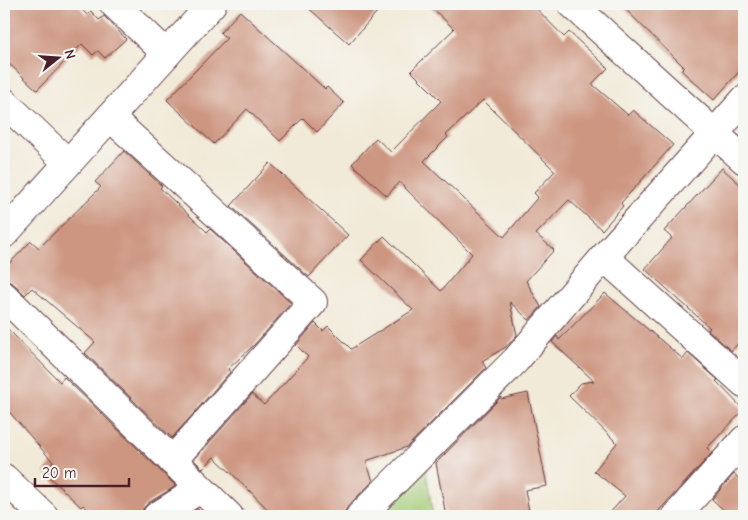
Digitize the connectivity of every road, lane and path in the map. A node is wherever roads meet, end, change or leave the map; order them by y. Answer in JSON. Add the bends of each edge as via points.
{"nodes":[{"id":1,"x":114,"y":4,"type":"edge"},
{"id":2,"x":212,"y":4,"type":"edge"},
{"id":3,"x":572,"y":4,"type":"edge"},
{"id":4,"x":167,"y":54,"type":"junction"},
{"id":5,"x":744,"y":100,"type":"edge"},
{"id":6,"x":4,"y":102,"type":"edge"},
{"id":7,"x":110,"y":117,"type":"junction"},
{"id":8,"x":714,"y":133,"type":"junction"},
{"id":9,"x":744,"y":160,"type":"edge"},
{"id":10,"x":68,"y":163,"type":"junction"},
{"id":11,"x":4,"y":234,"type":"edge"},
{"id":12,"x":604,"y":258,"type":"junction"},
{"id":13,"x":4,"y":296,"type":"edge"},
{"id":14,"x":744,"y":383,"type":"edge"},
{"id":15,"x":744,"y":440,"type":"edge"},
{"id":16,"x":172,"y":461,"type":"junction"},
{"id":17,"x":4,"y":478,"type":"edge"},
{"id":18,"x":200,"y":489,"type":"junction"},
{"id":19,"x":44,"y":516,"type":"edge"},
{"id":20,"x":157,"y":516,"type":"edge"},
{"id":21,"x":229,"y":516,"type":"edge"},
{"id":22,"x":360,"y":516,"type":"edge"},
{"id":23,"x":676,"y":516,"type":"edge"}],
"edges":[{"from":1,"to":4,"type":"street"},
{"from":2,"to":4,"type":"street"},
{"from":3,"to":8,"type":"street"},
{"from":4,"to":7,"type":"street"},
{"from":5,"to":8,"type":"street"},
{"from":6,"to":10,"type":"street"},
{"from":7,"to":10,"type":"street"},
{"from":7,"to":16,"type":"street","via":[[313,302]]},
{"from":8,"to":9,"type":"street"},
{"from":8,"to":12,"type":"street"},
{"from":10,"to":11,"type":"street"},
{"from":12,"to":14,"type":"street"},
{"from":12,"to":22,"type":"street","via":[[516,360]]},
{"from":13,"to":16,"type":"street"},
{"from":15,"to":23,"type":"street"},
{"from":16,"to":18,"type":"street"},
{"from":17,"to":19,"type":"street"},
{"from":18,"to":20,"type":"street"},
{"from":18,"to":21,"type":"street"}]}
